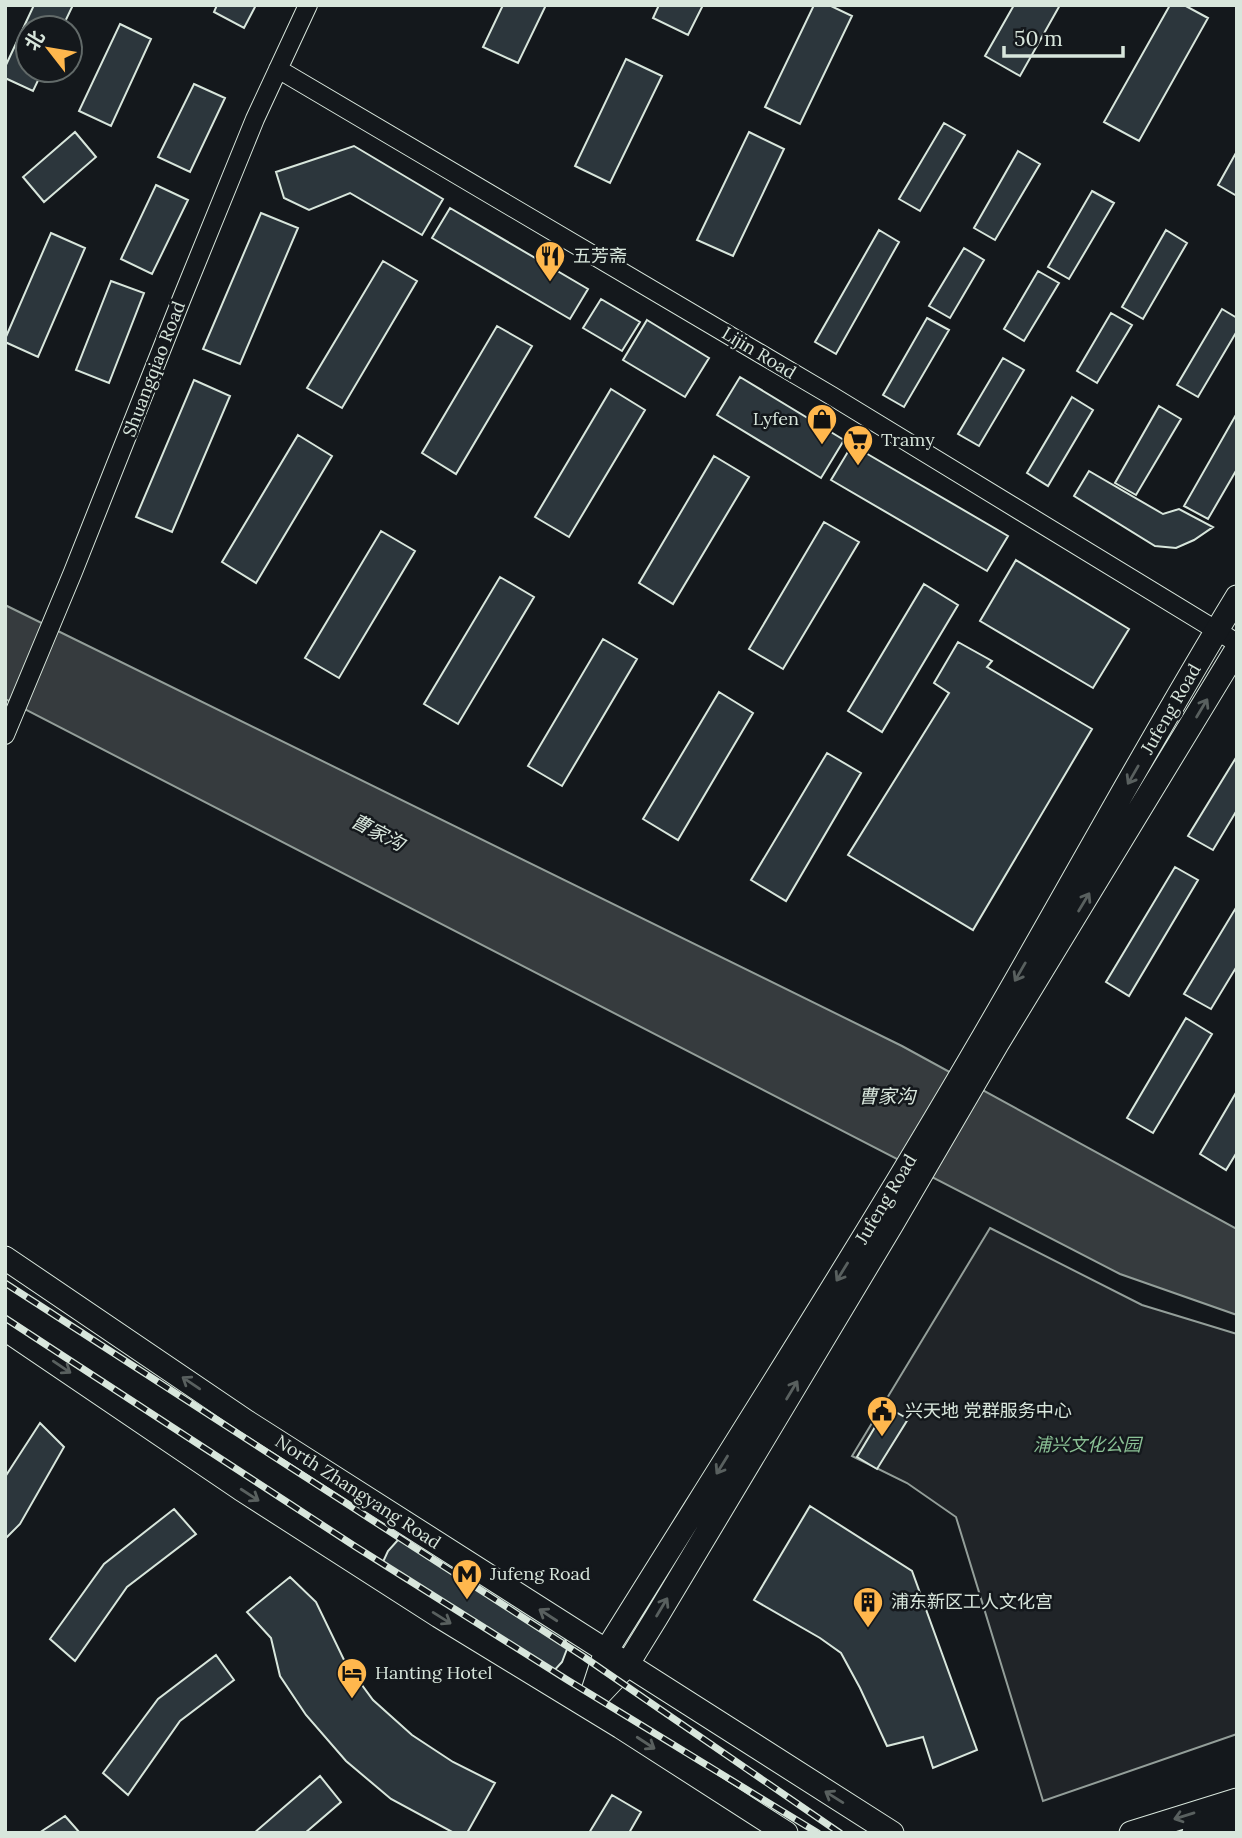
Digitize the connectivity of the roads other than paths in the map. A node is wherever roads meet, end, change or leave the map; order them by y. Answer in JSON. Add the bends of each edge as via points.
{"nodes":[{"id":1,"x":308,"y":5,"type":"edge"},
{"id":2,"x":278,"y":69,"type":"junction"},
{"id":3,"x":1237,"y":597,"type":"edge"},
{"id":4,"x":1216,"y":631,"type":"junction"},
{"id":5,"x":1237,"y":643,"type":"edge"},
{"id":6,"x":1237,"y":649,"type":"edge"},
{"id":7,"x":5,"y":735,"type":"edge"},
{"id":8,"x":991,"y":1040,"type":"junction"},
{"id":9,"x":885,"y":1219,"type":"junction"},
{"id":10,"x":5,"y":1258,"type":"edge"},
{"id":11,"x":5,"y":1329,"type":"edge"},
{"id":12,"x":606,"y":1651,"type":"junction"},
{"id":13,"x":627,"y":1665,"type":"junction"},
{"id":14,"x":588,"y":1706,"type":"junction"},
{"id":15,"x":1237,"y":1800,"type":"edge"},
{"id":16,"x":1237,"y":1820,"type":"edge"},
{"id":17,"x":786,"y":1833,"type":"edge"},
{"id":18,"x":892,"y":1833,"type":"edge"},
{"id":19,"x":1131,"y":1833,"type":"edge"},
{"id":20,"x":1194,"y":1833,"type":"edge"}],
"edges":[{"from":1,"to":2,"type":"street","name":"Shuangqiao Road"},
{"from":2,"to":4,"type":"street","name":"Lijin Road","via":[[844,403]]},
{"from":2,"to":7,"type":"street","name":"Shuangqiao Road"},
{"from":3,"to":4,"type":"main road","name":"Jufeng Road"},
{"from":4,"to":5,"type":"street","name":"Lijin Road"},
{"from":4,"to":8,"type":"main road","name":"Jufeng Road","one_way":true},
{"from":8,"to":6,"type":"main road","name":"Jufeng Road","one_way":true},
{"from":8,"to":9,"type":"main road","name":"Jufeng Road"},
{"from":9,"to":12,"type":"main road","name":"Jufeng Road","one_way":true},
{"from":13,"to":9,"type":"main road","name":"Jufeng Road","one_way":true},
{"from":12,"to":10,"type":"main road","name":"North Zhangyang Road","one_way":true,"via":[[247,1422]]},
{"from":11,"to":14,"type":"main road","one_way":true,"via":[[242,1489]]},
{"from":12,"to":13,"type":"main road","name":"North Zhangyang Road"},
{"from":12,"to":14,"type":"main road","name":"Jufeng Road"},
{"from":13,"to":14,"type":"main road","name":"Jufeng Road"},
{"from":18,"to":13,"type":"main road","name":"North Zhangyang Road","one_way":true},
{"from":14,"to":17,"type":"main road","one_way":true},
{"from":15,"to":19,"type":"main road","one_way":true},
{"from":16,"to":20,"type":"main road"}]}
